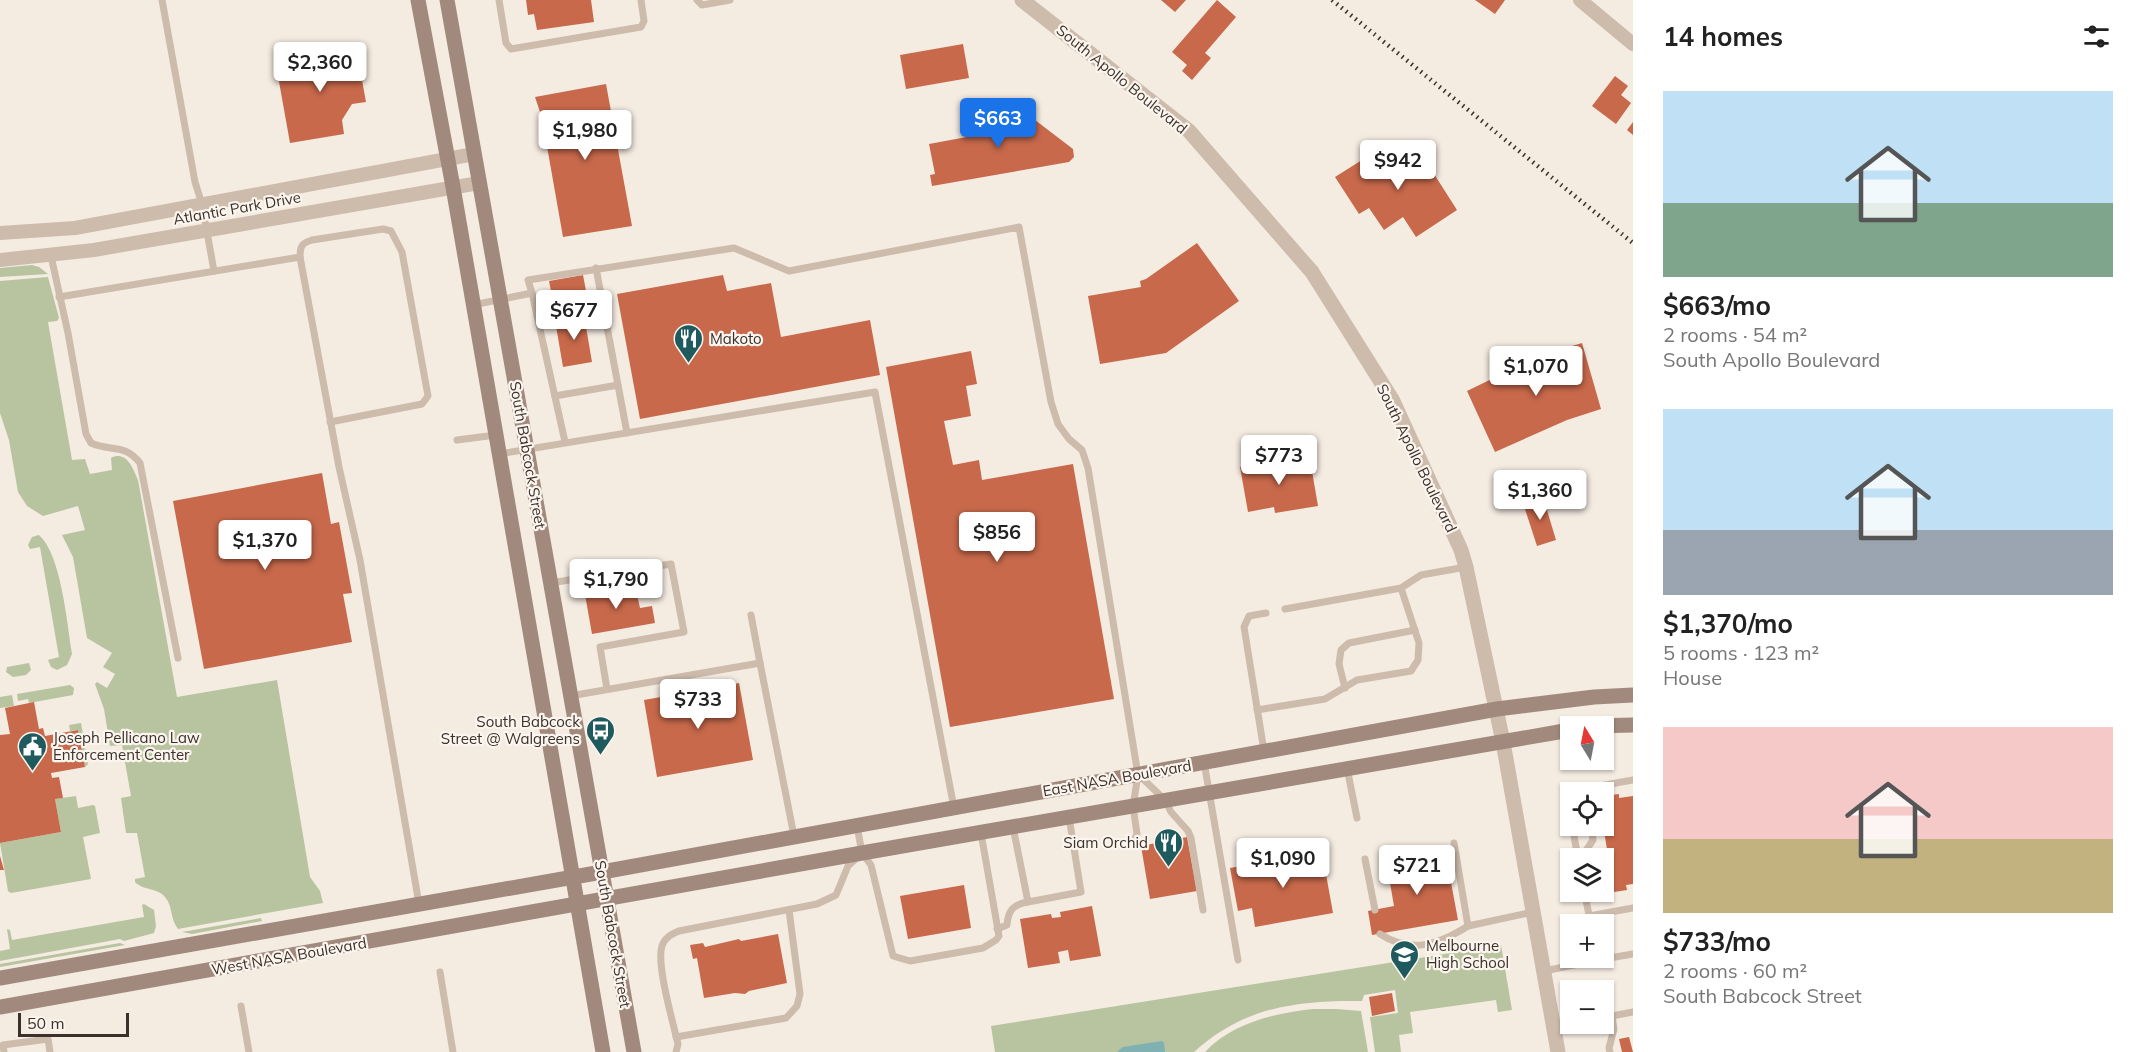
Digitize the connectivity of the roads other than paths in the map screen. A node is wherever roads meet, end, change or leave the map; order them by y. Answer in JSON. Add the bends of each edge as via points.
{"nodes":[{"id":1,"x":162,"y":0,"type":"edge"},
{"id":2,"x":418,"y":0,"type":"edge"},
{"id":3,"x":447,"y":0,"type":"edge"},
{"id":4,"x":499,"y":0,"type":"edge"},
{"id":5,"x":641,"y":0,"type":"edge"},
{"id":6,"x":697,"y":0,"type":"edge"},
{"id":7,"x":730,"y":0,"type":"edge"},
{"id":8,"x":1023,"y":0,"type":"edge"},
{"id":9,"x":1580,"y":0,"type":"edge"},
{"id":10,"x":1633,"y":44,"type":"edge"},
{"id":11,"x":474,"y":154,"type":"junction"},
{"id":12,"x":448,"y":159,"type":"junction"},
{"id":13,"x":479,"y":183,"type":"junction"},
{"id":14,"x":453,"y":186,"type":"junction"},
{"id":15,"x":202,"y":204,"type":"junction"},
{"id":16,"x":49,"y":230,"type":"junction"},
{"id":17,"x":207,"y":230,"type":"junction"},
{"id":18,"x":0,"y":233,"type":"edge"},
{"id":19,"x":51,"y":256,"type":"junction"},
{"id":20,"x":300,"y":257,"type":"junction"},
{"id":21,"x":0,"y":260,"type":"edge"},
{"id":22,"x":596,"y":268,"type":"junction"},
{"id":23,"x":214,"y":271,"type":"junction"},
{"id":24,"x":532,"y":293,"type":"junction"},
{"id":25,"x":59,"y":297,"type":"junction"},
{"id":26,"x":500,"y":299,"type":"junction"},
{"id":27,"x":603,"y":302,"type":"junction"},
{"id":28,"x":473,"y":305,"type":"junction"},
{"id":29,"x":537,"y":316,"type":"junction"},
{"id":30,"x":618,"y":385,"type":"junction"},
{"id":31,"x":555,"y":396,"type":"junction"},
{"id":32,"x":330,"y":422,"type":"junction"},
{"id":33,"x":627,"y":433,"type":"junction"},
{"id":34,"x":496,"y":435,"type":"junction"},
{"id":35,"x":457,"y":440,"type":"dead end"},
{"id":36,"x":565,"y":442,"type":"junction"},
{"id":37,"x":527,"y":449,"type":"junction"},
{"id":38,"x":499,"y":454,"type":"junction"},
{"id":39,"x":1466,"y":567,"type":"junction"},
{"id":40,"x":550,"y":583,"type":"junction"},
{"id":41,"x":1401,"y":588,"type":"junction"},
{"id":42,"x":1285,"y":609,"type":"dead end"},
{"id":43,"x":1266,"y":612,"type":"dead end"},
{"id":44,"x":751,"y":615,"type":"dead end"},
{"id":45,"x":1415,"y":630,"type":"junction"},
{"id":46,"x":178,"y":658,"type":"dead end"},
{"id":47,"x":760,"y":663,"type":"junction"},
{"id":48,"x":1345,"y":688,"type":"junction"},
{"id":49,"x":607,"y":689,"type":"junction"},
{"id":50,"x":1633,"y":695,"type":"edge"},
{"id":51,"x":570,"y":696,"type":"junction"},
{"id":52,"x":1497,"y":709,"type":"junction"},
{"id":53,"x":1257,"y":710,"type":"junction"},
{"id":54,"x":1614,"y":725,"type":"edge"},
{"id":55,"x":1633,"y":725,"type":"edge"},
{"id":56,"x":1560,"y":732,"type":"edge"},
{"id":57,"x":1503,"y":742,"type":"junction"},
{"id":58,"x":1264,"y":752,"type":"junction"},
{"id":59,"x":1204,"y":762,"type":"junction"},
{"id":60,"x":1347,"y":768,"type":"junction"},
{"id":61,"x":1138,"y":775,"type":"junction"},
{"id":62,"x":1633,"y":780,"type":"edge"},
{"id":63,"x":1614,"y":784,"type":"edge"},
{"id":64,"x":1209,"y":793,"type":"junction"},
{"id":65,"x":1165,"y":800,"type":"junction"},
{"id":66,"x":1134,"y":806,"type":"junction"},
{"id":67,"x":954,"y":808,"type":"junction"},
{"id":68,"x":1069,"y":817,"type":"junction"},
{"id":69,"x":1357,"y":818,"type":"dead end"},
{"id":70,"x":857,"y":826,"type":"junction"},
{"id":71,"x":1013,"y":827,"type":"junction"},
{"id":72,"x":981,"y":833,"type":"junction"},
{"id":73,"x":794,"y":837,"type":"junction"},
{"id":74,"x":1134,"y":841,"type":"dead end"},
{"id":75,"x":1454,"y":843,"type":"dead end"},
{"id":76,"x":862,"y":853,"type":"junction"},
{"id":77,"x":1365,"y":859,"type":"dead end"},
{"id":78,"x":602,"y":872,"type":"junction"},
{"id":79,"x":573,"y":877,"type":"junction"},
{"id":80,"x":607,"y":899,"type":"junction"},
{"id":81,"x":1028,"y":902,"type":"junction"},
{"id":82,"x":419,"y":904,"type":"junction"},
{"id":83,"x":577,"y":904,"type":"junction"},
{"id":84,"x":1633,"y":908,"type":"edge"},
{"id":85,"x":789,"y":910,"type":"junction"},
{"id":86,"x":1203,"y":910,"type":"dead end"},
{"id":87,"x":1376,"y":910,"type":"dead end"},
{"id":88,"x":1533,"y":912,"type":"junction"},
{"id":89,"x":1600,"y":914,"type":"edge"},
{"id":90,"x":1468,"y":926,"type":"junction"},
{"id":91,"x":998,"y":929,"type":"junction"},
{"id":92,"x":1380,"y":934,"type":"dead end"},
{"id":93,"x":1633,"y":954,"type":"edge"},
{"id":94,"x":1614,"y":957,"type":"edge"},
{"id":95,"x":1238,"y":960,"type":"dead end"},
{"id":96,"x":1560,"y":967,"type":"edge"},
{"id":97,"x":1544,"y":971,"type":"junction"},
{"id":98,"x":440,"y":972,"type":"dead end"},
{"id":99,"x":0,"y":978,"type":"edge"},
{"id":100,"x":241,"y":1006,"type":"dead end"},
{"id":101,"x":0,"y":1007,"type":"edge"},
{"id":102,"x":1633,"y":1012,"type":"edge"},
{"id":103,"x":1614,"y":1016,"type":"edge"},
{"id":104,"x":1560,"y":1025,"type":"edge"},
{"id":105,"x":1553,"y":1026,"type":"junction"},
{"id":106,"x":1613,"y":1034,"type":"edge"},
{"id":107,"x":676,"y":1037,"type":"junction"},
{"id":108,"x":4,"y":1052,"type":"edge"},
{"id":109,"x":50,"y":1052,"type":"edge"},
{"id":110,"x":249,"y":1052,"type":"edge"},
{"id":111,"x":453,"y":1052,"type":"edge"},
{"id":112,"x":603,"y":1052,"type":"edge"},
{"id":113,"x":634,"y":1052,"type":"edge"},
{"id":114,"x":676,"y":1052,"type":"edge"},
{"id":115,"x":1557,"y":1052,"type":"edge"},
{"id":116,"x":1610,"y":1052,"type":"edge"}],
"edges":[{"from":1,"to":15,"type":"lane"},
{"from":2,"to":12,"type":"main road","name":"South Babcock Street"},
{"from":3,"to":11,"type":"main road","name":"South Babcock Street"},
{"from":4,"to":5,"type":"lane","via":[[506,43],[512,49],[641,27]]},
{"from":6,"to":7,"type":"lane","via":[[702,5]]},
{"from":8,"to":39,"type":"street","name":"South Apollo Boulevard","via":[[1189,131],[1312,272],[1393,401]]},
{"from":9,"to":10,"type":"street"},
{"from":11,"to":12,"type":"street","name":"Atlantic Park Drive"},
{"from":11,"to":13,"type":"main road","name":"South Babcock Street"},
{"from":12,"to":14,"type":"main road","name":"South Babcock Street"},
{"from":12,"to":15,"type":"street","name":"Atlantic Park Drive"},
{"from":13,"to":14,"type":"street","name":"Atlantic Park Drive"},
{"from":13,"to":26,"type":"main road","name":"South Babcock Street"},
{"from":14,"to":17,"type":"street","name":"Atlantic Park Drive"},
{"from":14,"to":28,"type":"main road","name":"South Babcock Street"},
{"from":15,"to":16,"type":"street","name":"Atlantic Park Drive"},
{"from":15,"to":17,"type":"lane"},
{"from":16,"to":18,"type":"street","name":"Atlantic Park Drive"},
{"from":16,"to":19,"type":"street"},
{"from":17,"to":19,"type":"street","name":"Atlantic Park Drive"},
{"from":17,"to":23,"type":"lane"},
{"from":19,"to":21,"type":"street","name":"Atlantic Park Drive"},
{"from":19,"to":25,"type":"lane"},
{"from":20,"to":23,"type":"lane"},
{"from":20,"to":32,"type":"lane"},
{"from":20,"to":32,"type":"lane","via":[[304,243],[383,229],[391,231],[397,240],[404,263],[426,402]]},
{"from":22,"to":24,"type":"lane","via":[[528,280]]},
{"from":22,"to":27,"type":"lane"},
{"from":22,"to":61,"type":"lane","via":[[734,248],[789,271],[1019,227],[1054,413],[1063,432],[1082,450],[1088,468]]},
{"from":23,"to":25,"type":"lane"},
{"from":24,"to":26,"type":"lane"},
{"from":24,"to":29,"type":"lane"},
{"from":25,"to":46,"type":"lane","via":[[86,434],[91,443],[120,448],[140,462]]},
{"from":26,"to":28,"type":"lane"},
{"from":26,"to":37,"type":"main road","name":"South Babcock Street"},
{"from":27,"to":29,"type":"lane"},
{"from":27,"to":30,"type":"lane"},
{"from":28,"to":34,"type":"main road","name":"South Babcock Street"},
{"from":29,"to":31,"type":"lane"},
{"from":30,"to":31,"type":"lane"},
{"from":30,"to":33,"type":"lane"},
{"from":31,"to":36,"type":"lane"},
{"from":32,"to":82,"type":"lane","via":[[360,560]]},
{"from":33,"to":36,"type":"lane"},
{"from":33,"to":67,"type":"lane","via":[[875,392]]},
{"from":34,"to":35,"type":"lane"},
{"from":34,"to":38,"type":"main road","name":"South Babcock Street"},
{"from":36,"to":37,"type":"lane"},
{"from":37,"to":38,"type":"lane"},
{"from":37,"to":40,"type":"main road","name":"South Babcock Street"},
{"from":38,"to":79,"type":"main road","name":"South Babcock Street"},
{"from":39,"to":41,"type":"lane","via":[[1421,575]]},
{"from":39,"to":52,"type":"street","name":"South Apollo Boulevard"},
{"from":40,"to":49,"type":"lane","via":[[671,564],[684,632],[600,647]]},
{"from":40,"to":51,"type":"main road","name":"South Babcock Street"},
{"from":41,"to":42,"type":"lane"},
{"from":41,"to":45,"type":"lane"},
{"from":43,"to":53,"type":"lane","via":[[1249,615],[1244,627]]},
{"from":44,"to":47,"type":"lane"},
{"from":45,"to":48,"type":"lane","via":[[1418,660],[1411,671],[1357,680]]},
{"from":45,"to":48,"type":"lane","via":[[1349,643],[1341,650],[1339,664]]},
{"from":47,"to":49,"type":"lane"},
{"from":47,"to":73,"type":"lane"},
{"from":48,"to":53,"type":"lane","via":[[1325,699]]},
{"from":49,"to":51,"type":"lane"},
{"from":50,"to":52,"type":"main road","name":"East NASA Boulevard"},
{"from":51,"to":78,"type":"main road","name":"South Babcock Street"},
{"from":52,"to":57,"type":"street","name":"South Apollo Boulevard"},
{"from":52,"to":58,"type":"main road","name":"East NASA Boulevard"},
{"from":53,"to":58,"type":"lane"},
{"from":54,"to":55,"type":"main road"},
{"from":56,"to":57,"type":"main road","name":"East NASA Boulevard"},
{"from":57,"to":60,"type":"main road","name":"East NASA Boulevard"},
{"from":57,"to":88,"type":"street","name":"South Apollo Boulevard"},
{"from":58,"to":59,"type":"main road","name":"East NASA Boulevard"},
{"from":59,"to":61,"type":"main road","name":"East NASA Boulevard"},
{"from":59,"to":64,"type":"lane"},
{"from":60,"to":64,"type":"main road","name":"East NASA Boulevard"},
{"from":60,"to":69,"type":"lane"},
{"from":61,"to":65,"type":"lane"},
{"from":61,"to":66,"type":"lane"},
{"from":61,"to":67,"type":"main road","name":"East NASA Boulevard"},
{"from":62,"to":63,"type":"lane"},
{"from":64,"to":65,"type":"main road","name":"East NASA Boulevard"},
{"from":64,"to":95,"type":"lane"},
{"from":65,"to":66,"type":"main road","name":"East NASA Boulevard"},
{"from":65,"to":86,"type":"lane","via":[[1191,838]]},
{"from":66,"to":68,"type":"main road","name":"East NASA Boulevard"},
{"from":66,"to":74,"type":"lane"},
{"from":67,"to":70,"type":"main road","name":"East NASA Boulevard"},
{"from":68,"to":71,"type":"main road","name":"East NASA Boulevard"},
{"from":68,"to":81,"type":"lane","via":[[1081,892]]},
{"from":70,"to":73,"type":"main road","name":"East NASA Boulevard"},
{"from":70,"to":76,"type":"lane"},
{"from":71,"to":72,"type":"main road","name":"East NASA Boulevard"},
{"from":71,"to":81,"type":"lane"},
{"from":72,"to":76,"type":"main road","name":"East NASA Boulevard"},
{"from":72,"to":91,"type":"lane"},
{"from":73,"to":78,"type":"main road","name":"East NASA Boulevard"},
{"from":75,"to":90,"type":"lane"},
{"from":76,"to":80,"type":"main road","name":"East NASA Boulevard"},
{"from":76,"to":85,"type":"lane","via":[[848,866],[836,895]]},
{"from":76,"to":91,"type":"lane","via":[[871,865],[894,956],[910,961],[983,948],[996,940]]},
{"from":77,"to":87,"type":"lane"},
{"from":78,"to":79,"type":"main road"},
{"from":78,"to":80,"type":"main road","name":"South Babcock Street"},
{"from":79,"to":82,"type":"main road","name":"West NASA Boulevard"},
{"from":79,"to":83,"type":"main road","name":"South Babcock Street"},
{"from":80,"to":83,"type":"main road","name":"East NASA Boulevard"},
{"from":80,"to":113,"type":"main road","name":"South Babcock Street"},
{"from":81,"to":91,"type":"lane","via":[[1017,904],[1008,913],[1007,924]]},
{"from":82,"to":99,"type":"main road","name":"West NASA Boulevard"},
{"from":83,"to":101,"type":"main road","name":"West NASA Boulevard"},
{"from":83,"to":112,"type":"main road","name":"South Babcock Street"},
{"from":84,"to":89,"type":"lane"},
{"from":85,"to":107,"type":"lane","via":[[800,994],[797,1006],[786,1018]]},
{"from":85,"to":107,"type":"lane","via":[[679,931],[667,937],[660,960]]},
{"from":88,"to":90,"type":"lane"},
{"from":88,"to":97,"type":"street","name":"South Apollo Boulevard"},
{"from":90,"to":92,"type":"lane","via":[[1447,939],[1426,945],[1392,941]]},
{"from":93,"to":94,"type":"lane"},
{"from":96,"to":97,"type":"lane"},
{"from":97,"to":105,"type":"street","name":"South Apollo Boulevard"},
{"from":98,"to":111,"type":"lane"},
{"from":100,"to":110,"type":"lane"},
{"from":102,"to":103,"type":"lane"},
{"from":104,"to":105,"type":"lane"},
{"from":105,"to":115,"type":"street","name":"South Apollo Boulevard"},
{"from":106,"to":116,"type":"lane"},
{"from":107,"to":114,"type":"lane"},
{"from":108,"to":109,"type":"lane","via":[[3,1046],[48,1039]]}]}
